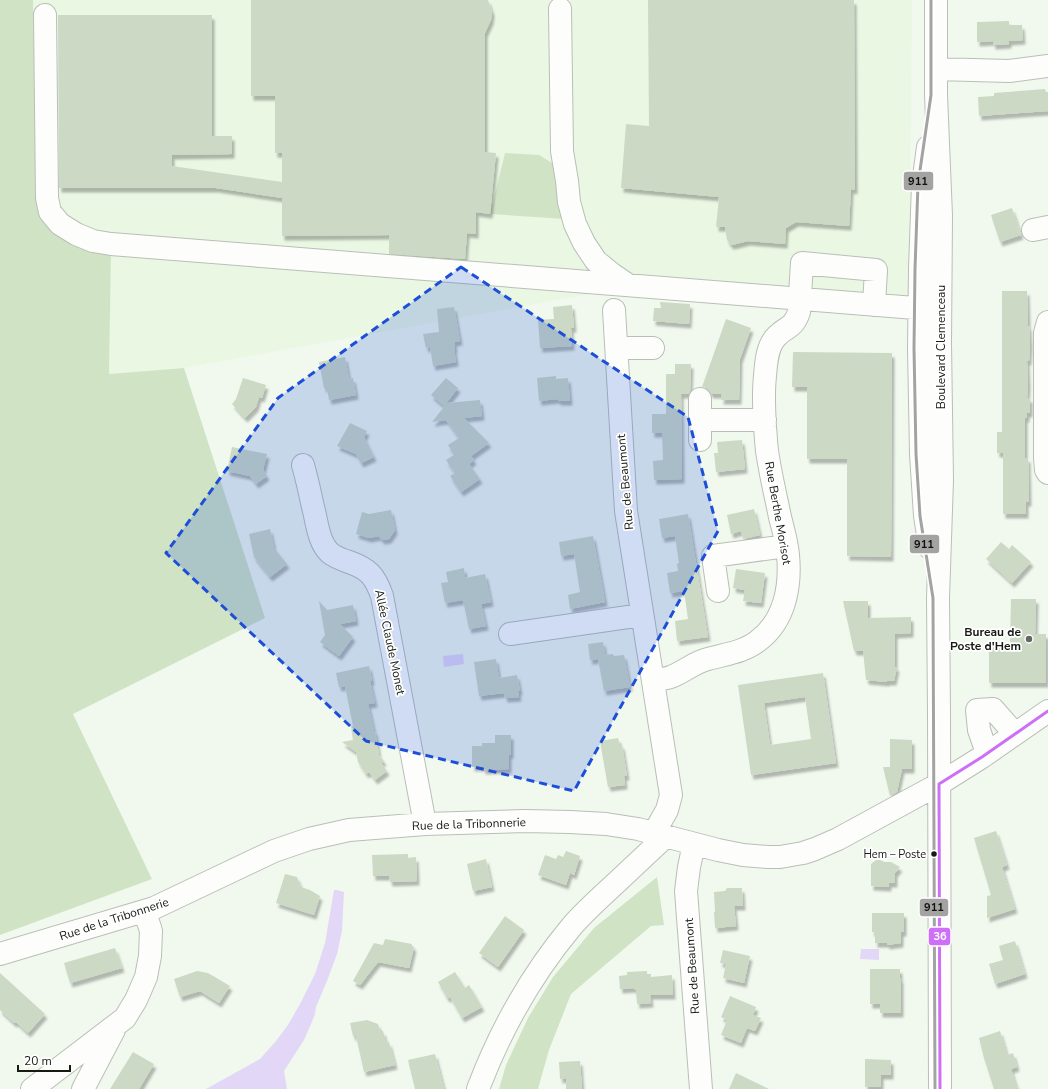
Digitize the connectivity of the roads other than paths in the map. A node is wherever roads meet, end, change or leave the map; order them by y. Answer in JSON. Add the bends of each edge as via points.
{"nodes":[{"id":1,"x":936,"y":0,"type":"edge"},
{"id":2,"x":560,"y":9,"type":"dead end"},
{"id":3,"x":45,"y":16,"type":"dead end"},
{"id":4,"x":1048,"y":66,"type":"edge"},
{"id":5,"x":936,"y":69,"type":"junction"},
{"id":6,"x":628,"y":286,"type":"junction"},
{"id":7,"x":800,"y":299,"type":"junction"},
{"id":8,"x":874,"y":305,"type":"junction"},
{"id":9,"x":930,"y":309,"type":"junction"},
{"id":10,"x":614,"y":310,"type":"dead end"},
{"id":11,"x":1048,"y":322,"type":"edge"},
{"id":12,"x":617,"y":348,"type":"junction"},
{"id":13,"x":653,"y":348,"type":"dead end"},
{"id":14,"x":700,"y":420,"type":"dead end"},
{"id":15,"x":764,"y":420,"type":"junction"},
{"id":16,"x":303,"y":465,"type":"dead end"},
{"id":17,"x":1048,"y":473,"type":"edge"},
{"id":18,"x":786,"y":546,"type":"junction"},
{"id":19,"x":718,"y":591,"type":"dead end"},
{"id":20,"x":642,"y":615,"type":"junction"},
{"id":21,"x":510,"y":634,"type":"dead end"},
{"id":22,"x":653,"y":680,"type":"junction"},
{"id":23,"x":1048,"y":710,"type":"edge"},
{"id":24,"x":1014,"y":734,"type":"junction"},
{"id":25,"x":987,"y":753,"type":"junction"},
{"id":26,"x":939,"y":784,"type":"junction"},
{"id":27,"x":425,"y":824,"type":"junction"},
{"id":28,"x":674,"y":838,"type":"junction"},
{"id":29,"x":145,"y":912,"type":"junction"},
{"id":30,"x":0,"y":954,"type":"edge"},
{"id":31,"x":116,"y":1025,"type":"junction"},
{"id":32,"x":32,"y":1089,"type":"edge"},
{"id":33,"x":83,"y":1089,"type":"edge"},
{"id":34,"x":478,"y":1089,"type":"edge"},
{"id":35,"x":701,"y":1089,"type":"edge"},
{"id":36,"x":940,"y":1089,"type":"edge"}],
"edges":[{"from":1,"to":5,"type":"street","name":"Boulevard Clemenceau"},
{"from":2,"to":6,"type":"street","via":[[562,151],[569,202],[575,224],[596,261]]},
{"from":3,"to":6,"type":"street","via":[[47,198],[50,212],[60,224],[76,234],[93,241],[111,244]]},
{"from":4,"to":5,"type":"street","via":[[1009,71]]},
{"from":5,"to":9,"type":"street","name":"Boulevard Clemenceau","via":[[942,216]]},
{"from":6,"to":7,"type":"street"},
{"from":7,"to":8,"type":"street"},
{"from":7,"to":8,"type":"street","name":"Rue Berthe Morisot","via":[[802,263],[876,270]]},
{"from":7,"to":15,"type":"street","name":"Rue Berthe Morisot","via":[[796,319],[772,341],[768,352]]},
{"from":8,"to":9,"type":"street"},
{"from":9,"to":26,"type":"street","name":"Boulevard Clemenceau","via":[[940,343],[942,480],[938,598]]},
{"from":10,"to":12,"type":"street","name":"Rue de Beaumont"},
{"from":11,"to":17,"type":"street","via":[[1045,333],[1045,458]]},
{"from":12,"to":13,"type":"street"},
{"from":12,"to":20,"type":"street","name":"Rue de Beaumont","via":[[626,511]]},
{"from":14,"to":15,"type":"street"},
{"from":15,"to":18,"type":"street","name":"Rue Berthe Morisot","via":[[768,457]]},
{"from":16,"to":27,"type":"street","name":"Allée Claude Monet","via":[[320,534],[326,548],[335,556],[368,572],[374,578],[382,596]]},
{"from":18,"to":19,"type":"street","via":[[713,556]]},
{"from":18,"to":22,"type":"street","name":"Rue Berthe Morisot","via":[[788,576],[785,602],[776,622],[765,636],[747,648],[707,659],[672,677]]},
{"from":20,"to":21,"type":"street"},
{"from":20,"to":22,"type":"street","name":"Rue de Beaumont"},
{"from":22,"to":28,"type":"street","name":"Rue de Beaumont","via":[[671,795],[678,811],[678,829]]},
{"from":23,"to":24,"type":"street","name":"Rue de la Tribonnerie"},
{"from":24,"to":25,"type":"street","name":"Rue de la Tribonnerie"},
{"from":24,"to":25,"type":"street","via":[[993,709],[977,710],[979,730]]},
{"from":25,"to":26,"type":"street","name":"Rue de la Tribonnerie"},
{"from":26,"to":28,"type":"street","name":"Rue de la Tribonnerie","via":[[838,839],[815,849],[780,857],[744,856]]},
{"from":26,"to":36,"type":"street","name":"Boulevard Clemenceau"},
{"from":27,"to":28,"type":"street","name":"Rue de la Tribonnerie","via":[[525,821],[606,824]]},
{"from":27,"to":29,"type":"street","name":"Rue de la Tribonnerie","via":[[349,830],[309,839],[274,851]]},
{"from":28,"to":34,"type":"street","via":[[593,904],[572,926],[551,953],[511,1017]]},
{"from":28,"to":35,"type":"street","name":"Rue de Beaumont","via":[[689,867],[686,892]]},
{"from":29,"to":30,"type":"street","name":"Rue de la Tribonnerie"},
{"from":29,"to":31,"type":"street","via":[[151,932],[146,977],[125,1018]]},
{"from":31,"to":32,"type":"street"},
{"from":31,"to":33,"type":"street"}]}
